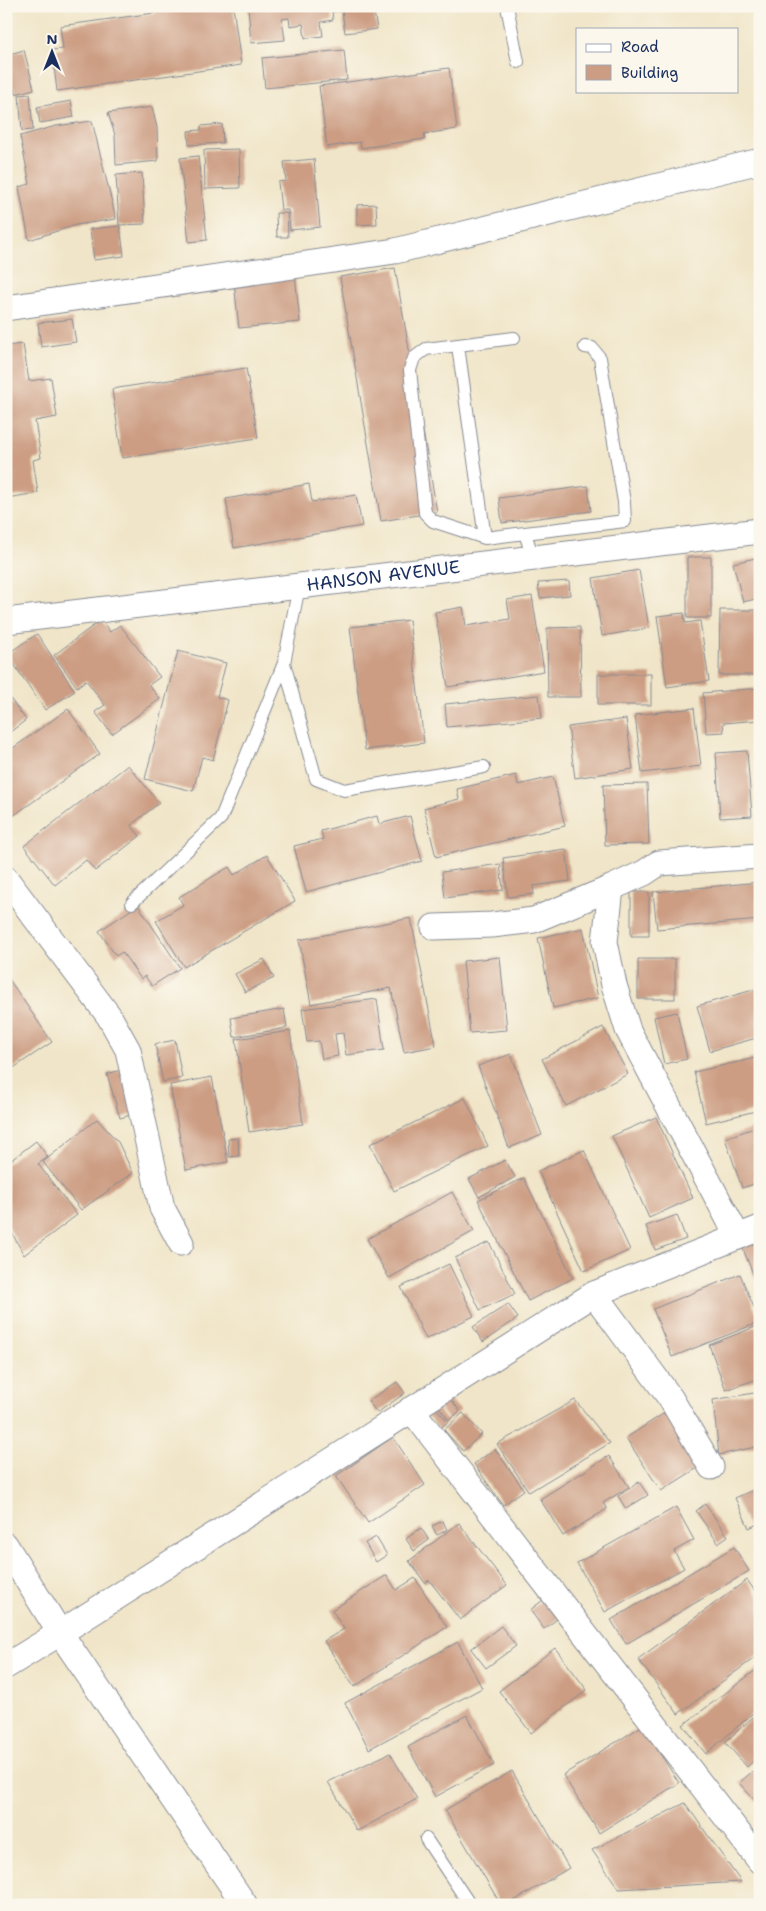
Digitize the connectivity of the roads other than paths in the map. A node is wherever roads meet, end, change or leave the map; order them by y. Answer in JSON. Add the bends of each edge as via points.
{"nodes":[{"id":1,"x":507,"y":6,"type":"edge"},
{"id":2,"x":518,"y":62,"type":"dead end"},
{"id":3,"x":760,"y":162,"type":"edge"},
{"id":4,"x":6,"y":308,"type":"edge"},
{"id":5,"x":514,"y":338,"type":"dead end"},
{"id":6,"x":458,"y":346,"type":"junction"},
{"id":7,"x":585,"y":347,"type":"dead end"},
{"id":8,"x":760,"y":531,"type":"edge"},
{"id":9,"x":525,"y":533,"type":"junction"},
{"id":10,"x":486,"y":538,"type":"junction"},
{"id":11,"x":533,"y":558,"type":"junction"},
{"id":12,"x":299,"y":586,"type":"junction"},
{"id":13,"x":6,"y":621,"type":"edge"},
{"id":14,"x":284,"y":663,"type":"junction"},
{"id":15,"x":484,"y":767,"type":"dead end"},
{"id":16,"x":760,"y":856,"type":"edge"},
{"id":17,"x":6,"y":879,"type":"edge"},
{"id":18,"x":611,"y":888,"type":"junction"},
{"id":19,"x":132,"y":903,"type":"dead end"},
{"id":20,"x":434,"y":927,"type":"dead end"},
{"id":21,"x":749,"y":1233,"type":"edge"},
{"id":22,"x":181,"y":1243,"type":"dead end"},
{"id":23,"x":594,"y":1294,"type":"junction"},
{"id":24,"x":411,"y":1409,"type":"junction"},
{"id":25,"x":711,"y":1467,"type":"dead end"},
{"id":26,"x":6,"y":1546,"type":"edge"},
{"id":27,"x":60,"y":1634,"type":"junction"},
{"id":28,"x":6,"y":1666,"type":"edge"},
{"id":29,"x":426,"y":1839,"type":"dead end"},
{"id":30,"x":760,"y":1861,"type":"edge"},
{"id":31,"x":245,"y":1905,"type":"edge"},
{"id":32,"x":470,"y":1905,"type":"edge"}],
"edges":[{"from":1,"to":2,"type":"lane"},
{"from":3,"to":4,"type":"street","via":[[395,251]]},
{"from":5,"to":6,"type":"lane"},
{"from":6,"to":10,"type":"lane"},
{"from":6,"to":10,"type":"lane","via":[[426,349],[414,358],[410,370],[425,513],[433,521]]},
{"from":7,"to":9,"type":"lane","via":[[592,348],[600,358],[624,502],[624,521]]},
{"from":8,"to":11,"type":"street","name":"HANSON AVENUE"},
{"from":9,"to":10,"type":"lane"},
{"from":9,"to":11,"type":"lane"},
{"from":11,"to":12,"type":"street","name":"HANSON AVENUE"},
{"from":12,"to":13,"type":"street","name":"HANSON AVENUE"},
{"from":12,"to":14,"type":"lane"},
{"from":14,"to":15,"type":"lane","via":[[316,779],[344,790]]},
{"from":14,"to":19,"type":"lane","via":[[221,818]]},
{"from":16,"to":18,"type":"street","via":[[659,863]]},
{"from":17,"to":22,"type":"street","via":[[109,1016],[128,1050],[162,1208]]},
{"from":18,"to":20,"type":"street","via":[[534,920]]},
{"from":18,"to":21,"type":"street","via":[[605,942],[628,1030]]},
{"from":21,"to":23,"type":"street"},
{"from":23,"to":24,"type":"street"},
{"from":23,"to":25,"type":"street","via":[[671,1399]]},
{"from":24,"to":27,"type":"street"},
{"from":24,"to":30,"type":"street"},
{"from":26,"to":27,"type":"street"},
{"from":27,"to":28,"type":"street"},
{"from":27,"to":31,"type":"street"},
{"from":29,"to":32,"type":"lane"}]}
